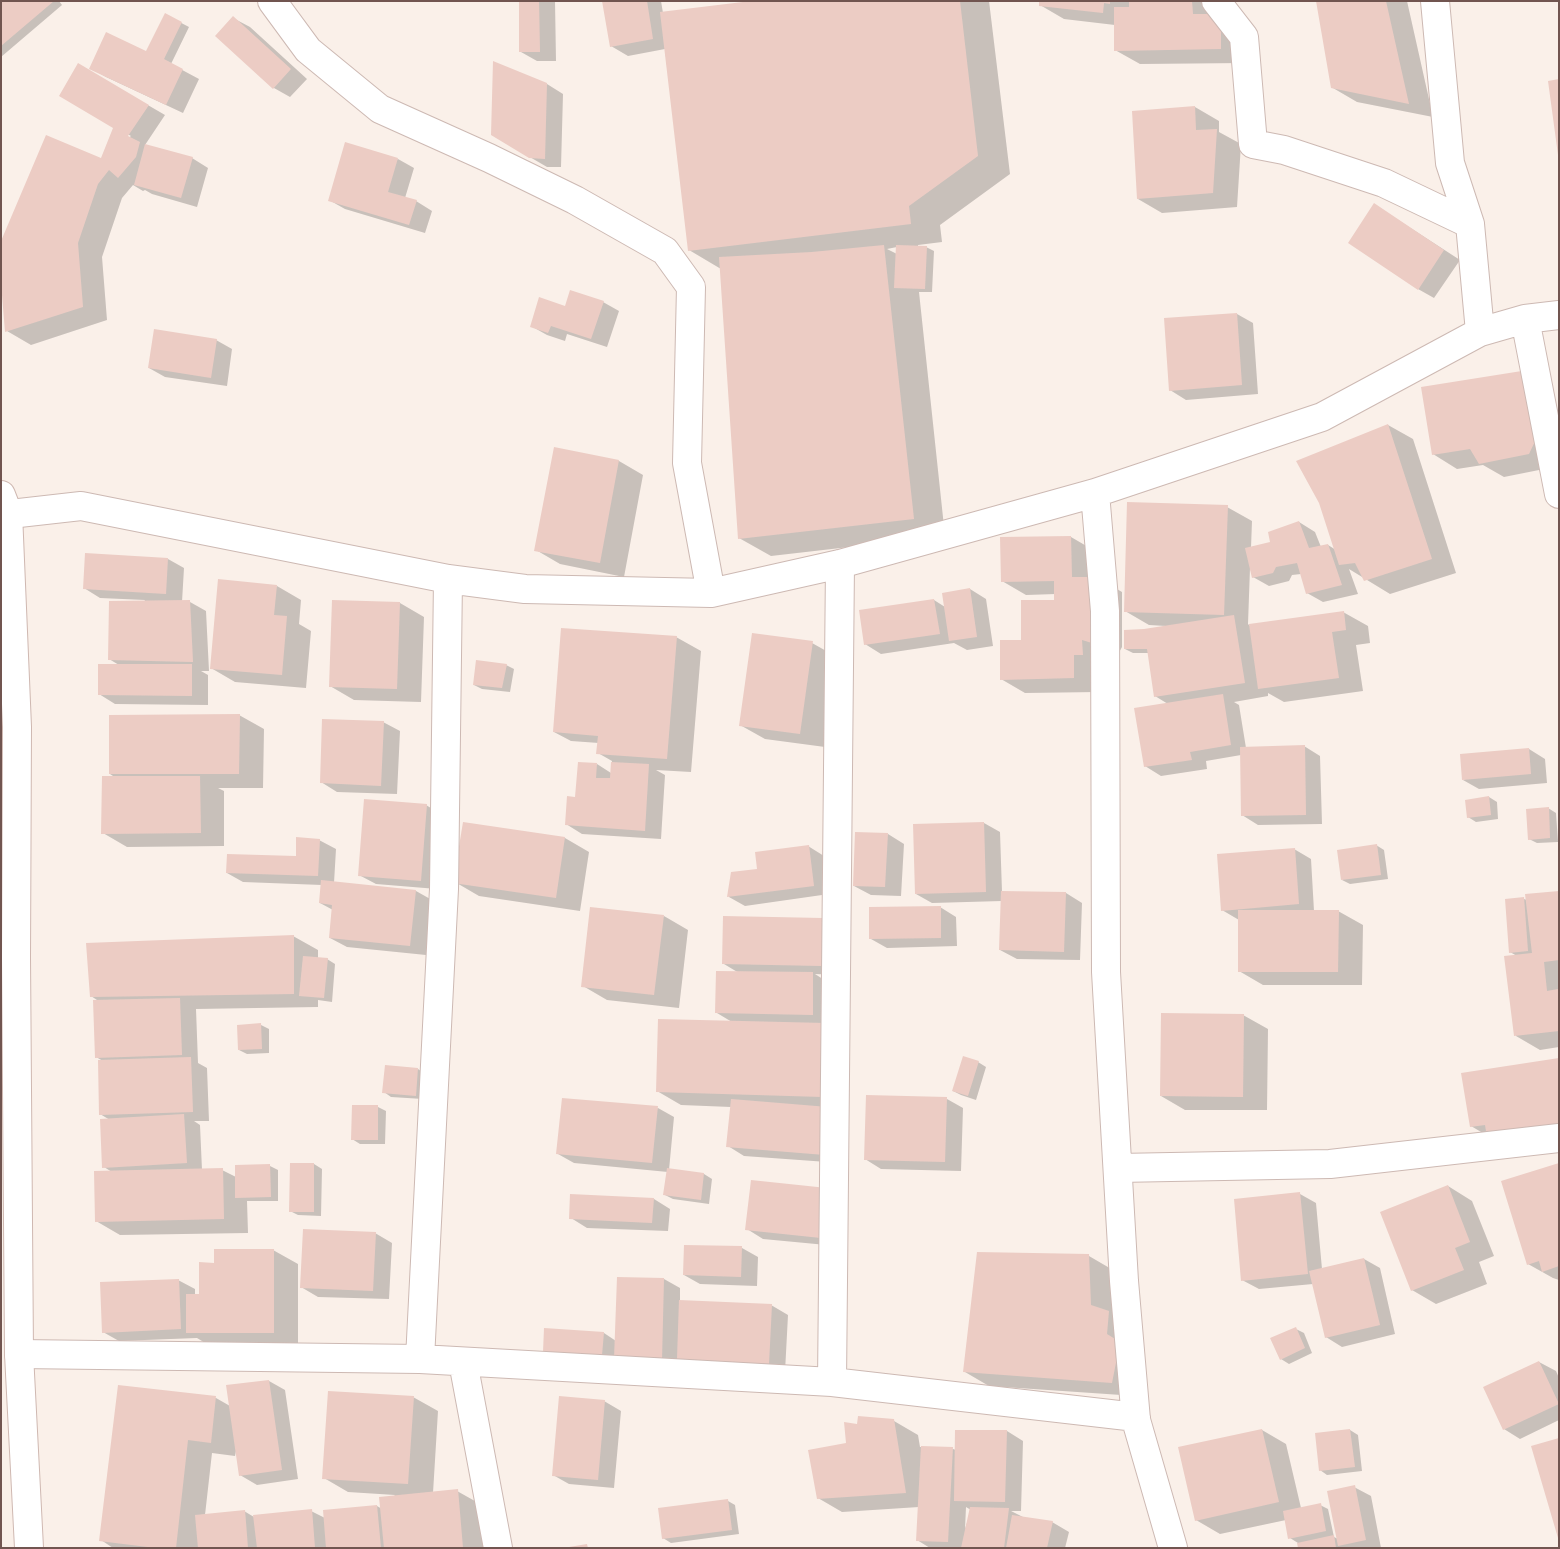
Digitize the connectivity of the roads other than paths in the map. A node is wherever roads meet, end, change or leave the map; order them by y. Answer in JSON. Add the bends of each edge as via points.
{"nodes":[{"id":1,"x":272,"y":1,"type":"edge"},
{"id":2,"x":1216,"y":1,"type":"edge"},
{"id":3,"x":1435,"y":1,"type":"edge"},
{"id":4,"x":1470,"y":224,"type":"junction"},
{"id":5,"x":1559,"y":315,"type":"edge"},
{"id":6,"x":1525,"y":319,"type":"junction"},
{"id":7,"x":1480,"y":332,"type":"junction"},
{"id":8,"x":1095,"y":493,"type":"junction"},
{"id":9,"x":1559,"y":494,"type":"edge"},
{"id":10,"x":3,"y":507,"type":"edge"},
{"id":11,"x":840,"y":564,"type":"junction"},
{"id":12,"x":448,"y":579,"type":"junction"},
{"id":13,"x":711,"y":593,"type":"junction"},
{"id":14,"x":1559,"y":1138,"type":"edge"},
{"id":15,"x":1118,"y":1168,"type":"junction"},
{"id":16,"x":10,"y":1206,"type":"edge"},
{"id":17,"x":19,"y":1354,"type":"junction"},
{"id":18,"x":420,"y":1359,"type":"junction"},
{"id":19,"x":463,"y":1362,"type":"junction"},
{"id":20,"x":832,"y":1382,"type":"junction"},
{"id":21,"x":1136,"y":1417,"type":"junction"},
{"id":22,"x":30,"y":1548,"type":"edge"},
{"id":23,"x":498,"y":1548,"type":"edge"},
{"id":24,"x":1174,"y":1548,"type":"edge"}],
"edges":[{"from":1,"to":13,"type":"street","via":[[308,50],[380,110],[490,158],[575,200],[665,251],[691,287],[687,462]]},
{"from":2,"to":4,"type":"street","via":[[1244,37],[1253,144],[1284,150],[1384,183]]},
{"from":3,"to":4,"type":"street","via":[[1450,163]]},
{"from":4,"to":7,"type":"street"},
{"from":5,"to":6,"type":"street"},
{"from":6,"to":7,"type":"street"},
{"from":6,"to":9,"type":"street"},
{"from":7,"to":8,"type":"street","via":[[1322,417]]},
{"from":8,"to":11,"type":"street"},
{"from":8,"to":15,"type":"street","via":[[1105,611],[1106,972]]},
{"from":10,"to":12,"type":"street","via":[[81,506]]},
{"from":10,"to":16,"type":"street","via":[[17,727]]},
{"from":11,"to":13,"type":"street"},
{"from":11,"to":20,"type":"street"},
{"from":12,"to":13,"type":"street","via":[[526,590]]},
{"from":12,"to":18,"type":"street","via":[[444,890]]},
{"from":14,"to":15,"type":"street","via":[[1330,1164]]},
{"from":15,"to":21,"type":"street"},
{"from":16,"to":17,"type":"street"},
{"from":17,"to":18,"type":"street"},
{"from":17,"to":22,"type":"street"},
{"from":18,"to":19,"type":"street"},
{"from":19,"to":20,"type":"street"},
{"from":19,"to":23,"type":"street"},
{"from":20,"to":21,"type":"street"},
{"from":21,"to":24,"type":"street"}]}
